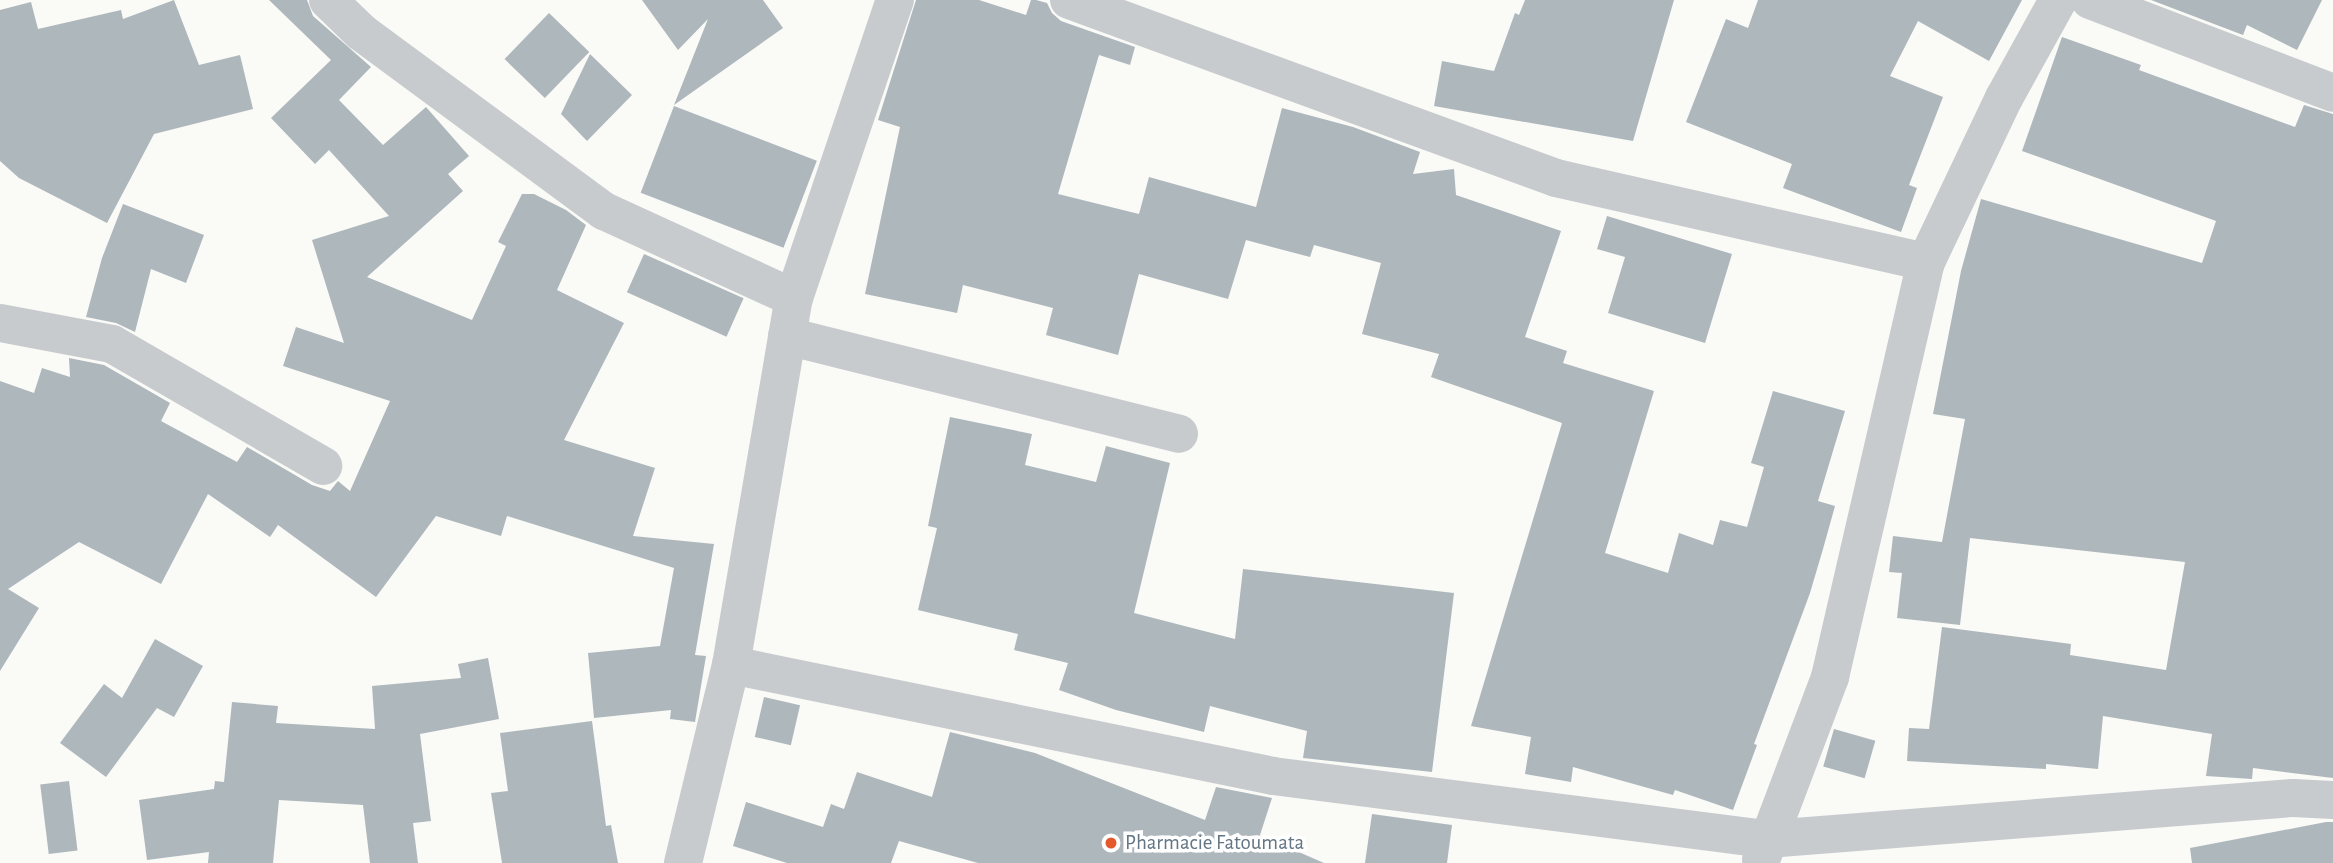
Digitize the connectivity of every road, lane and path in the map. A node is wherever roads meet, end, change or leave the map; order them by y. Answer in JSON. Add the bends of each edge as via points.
{"nodes":[{"id":1,"x":328,"y":0,"type":"edge"},
{"id":2,"x":895,"y":0,"type":"edge"},
{"id":3,"x":1069,"y":0,"type":"edge"},
{"id":4,"x":2057,"y":0,"type":"edge"},
{"id":5,"x":2090,"y":0,"type":"edge"},
{"id":6,"x":2333,"y":93,"type":"edge"},
{"id":7,"x":1926,"y":262,"type":"junction"},
{"id":8,"x":794,"y":298,"type":"junction"},
{"id":9,"x":0,"y":323,"type":"edge"},
{"id":10,"x":787,"y":336,"type":"junction"},
{"id":11,"x":1179,"y":434,"type":"dead end"},
{"id":12,"x":323,"y":466,"type":"dead end"},
{"id":13,"x":731,"y":665,"type":"junction"},
{"id":14,"x":2333,"y":800,"type":"edge"},
{"id":15,"x":1764,"y":851,"type":"edge"},
{"id":16,"x":683,"y":863,"type":"edge"}],
"edges":[{"from":1,"to":8,"type":"street","via":[[361,32],[604,211]]},
{"from":2,"to":8,"type":"street"},
{"from":3,"to":7,"type":"street","via":[[1556,178]]},
{"from":4,"to":7,"type":"street","via":[[2004,98]]},
{"from":5,"to":6,"type":"street"},
{"from":7,"to":15,"type":"street","via":[[1830,677]]},
{"from":8,"to":10,"type":"street"},
{"from":9,"to":12,"type":"street","via":[[112,344]]},
{"from":10,"to":11,"type":"street"},
{"from":10,"to":13,"type":"street"},
{"from":13,"to":15,"type":"street","via":[[1273,776]]},
{"from":13,"to":16,"type":"street"},
{"from":14,"to":15,"type":"street","via":[[2293,797]]}]}
